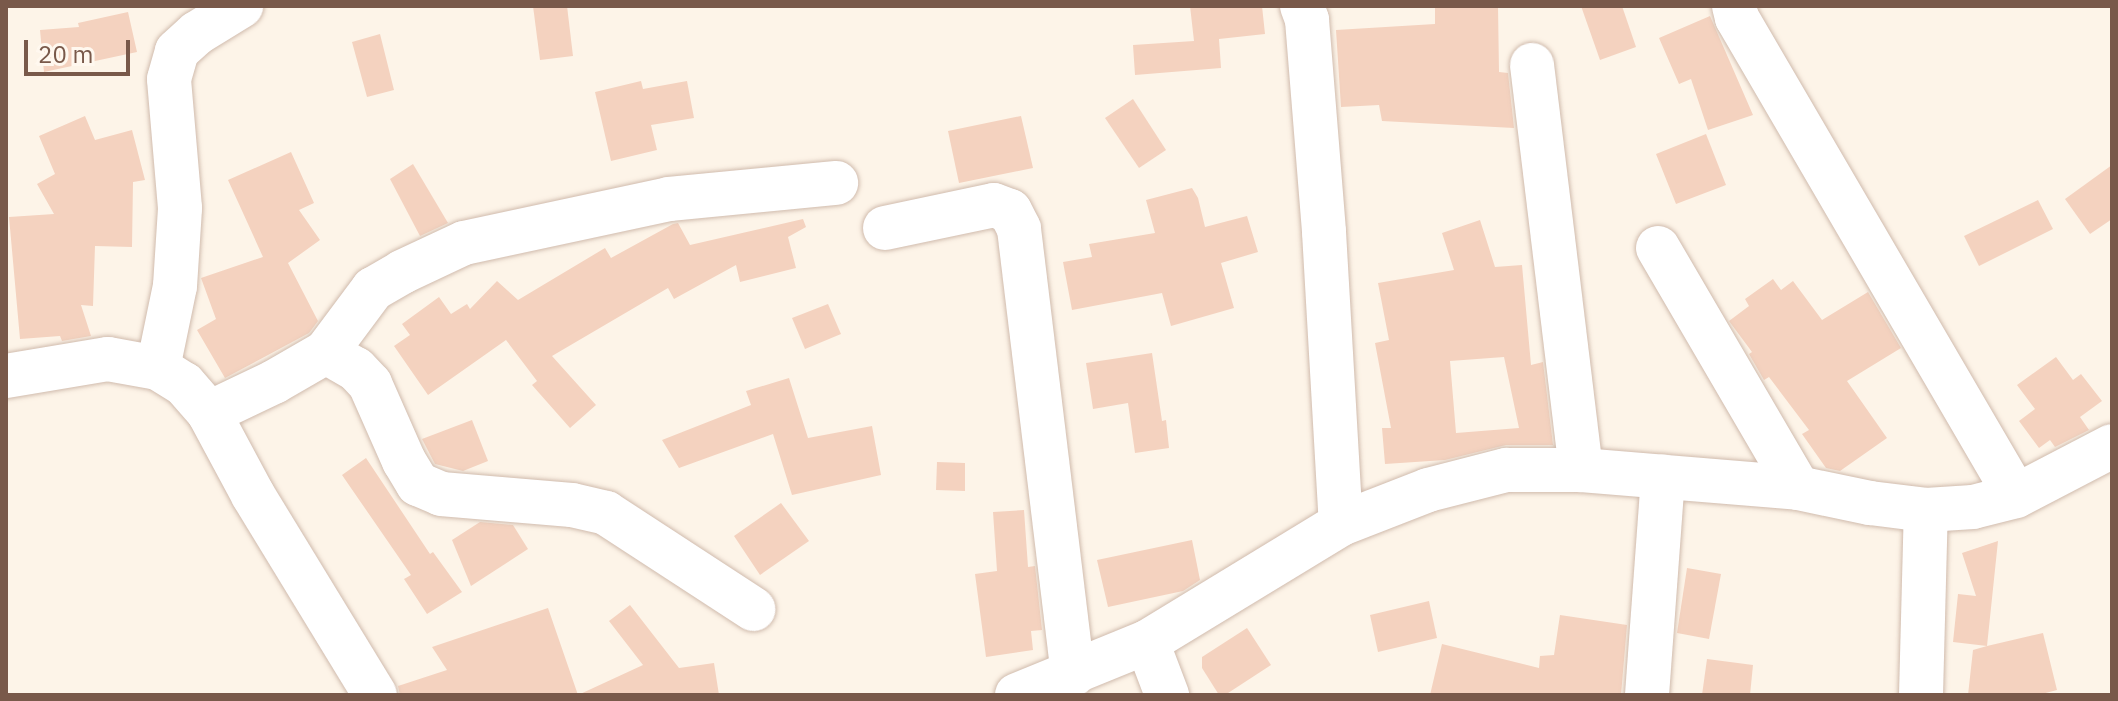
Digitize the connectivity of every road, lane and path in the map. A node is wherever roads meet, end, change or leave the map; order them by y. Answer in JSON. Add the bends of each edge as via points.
{"nodes":[{"id":1,"x":241,"y":6,"type":"edge"},
{"id":2,"x":1302,"y":6,"type":"edge"},
{"id":3,"x":1734,"y":6,"type":"edge"},
{"id":4,"x":1532,"y":65,"type":"dead end"},
{"id":5,"x":836,"y":183,"type":"dead end"},
{"id":6,"x":885,"y":228,"type":"dead end"},
{"id":7,"x":1658,"y":248,"type":"dead end"},
{"id":8,"x":326,"y":352,"type":"junction"},
{"id":9,"x":158,"y":368,"type":"junction"},
{"id":10,"x":6,"y":376,"type":"edge"},
{"id":11,"x":209,"y":413,"type":"junction"},
{"id":12,"x":2112,"y":446,"type":"edge"},
{"id":13,"x":1581,"y":470,"type":"junction"},
{"id":14,"x":1663,"y":477,"type":"junction"},
{"id":15,"x":1798,"y":488,"type":"junction"},
{"id":16,"x":2016,"y":496,"type":"junction"},
{"id":17,"x":1926,"y":510,"type":"junction"},
{"id":18,"x":1341,"y":524,"type":"junction"},
{"id":19,"x":753,"y":609,"type":"dead end"},
{"id":20,"x":1147,"y":642,"type":"junction"},
{"id":21,"x":1073,"y":675,"type":"junction"},
{"id":22,"x":375,"y":695,"type":"edge"},
{"id":23,"x":1017,"y":695,"type":"edge"},
{"id":24,"x":1167,"y":695,"type":"edge"},
{"id":25,"x":1647,"y":695,"type":"edge"},
{"id":26,"x":1921,"y":695,"type":"edge"}],
"edges":[{"from":1,"to":9,"type":"street","via":[[177,51],[169,79],[180,208],[175,286]]},
{"from":2,"to":18,"type":"street","via":[[1324,232]]},
{"from":3,"to":16,"type":"street"},
{"from":4,"to":13,"type":"street"},
{"from":5,"to":8,"type":"street","via":[[669,199],[464,243],[373,289]]},
{"from":6,"to":21,"type":"street","via":[[994,205],[1010,211],[1019,229]]},
{"from":7,"to":15,"type":"street"},
{"from":8,"to":11,"type":"street"},
{"from":8,"to":19,"type":"street","via":[[370,384],[418,484],[441,494],[572,505],[606,513]]},
{"from":9,"to":10,"type":"street","via":[[108,359]]},
{"from":9,"to":11,"type":"street","via":[[184,384]]},
{"from":11,"to":22,"type":"street"},
{"from":12,"to":16,"type":"street"},
{"from":13,"to":14,"type":"street"},
{"from":13,"to":18,"type":"street","via":[[1506,470],[1428,490]]},
{"from":14,"to":15,"type":"street"},
{"from":14,"to":25,"type":"street"},
{"from":15,"to":17,"type":"street"},
{"from":16,"to":17,"type":"street","via":[[1973,507]]},
{"from":17,"to":26,"type":"street"},
{"from":18,"to":20,"type":"street"},
{"from":20,"to":21,"type":"street"},
{"from":20,"to":24,"type":"street"},
{"from":21,"to":23,"type":"street"}]}
